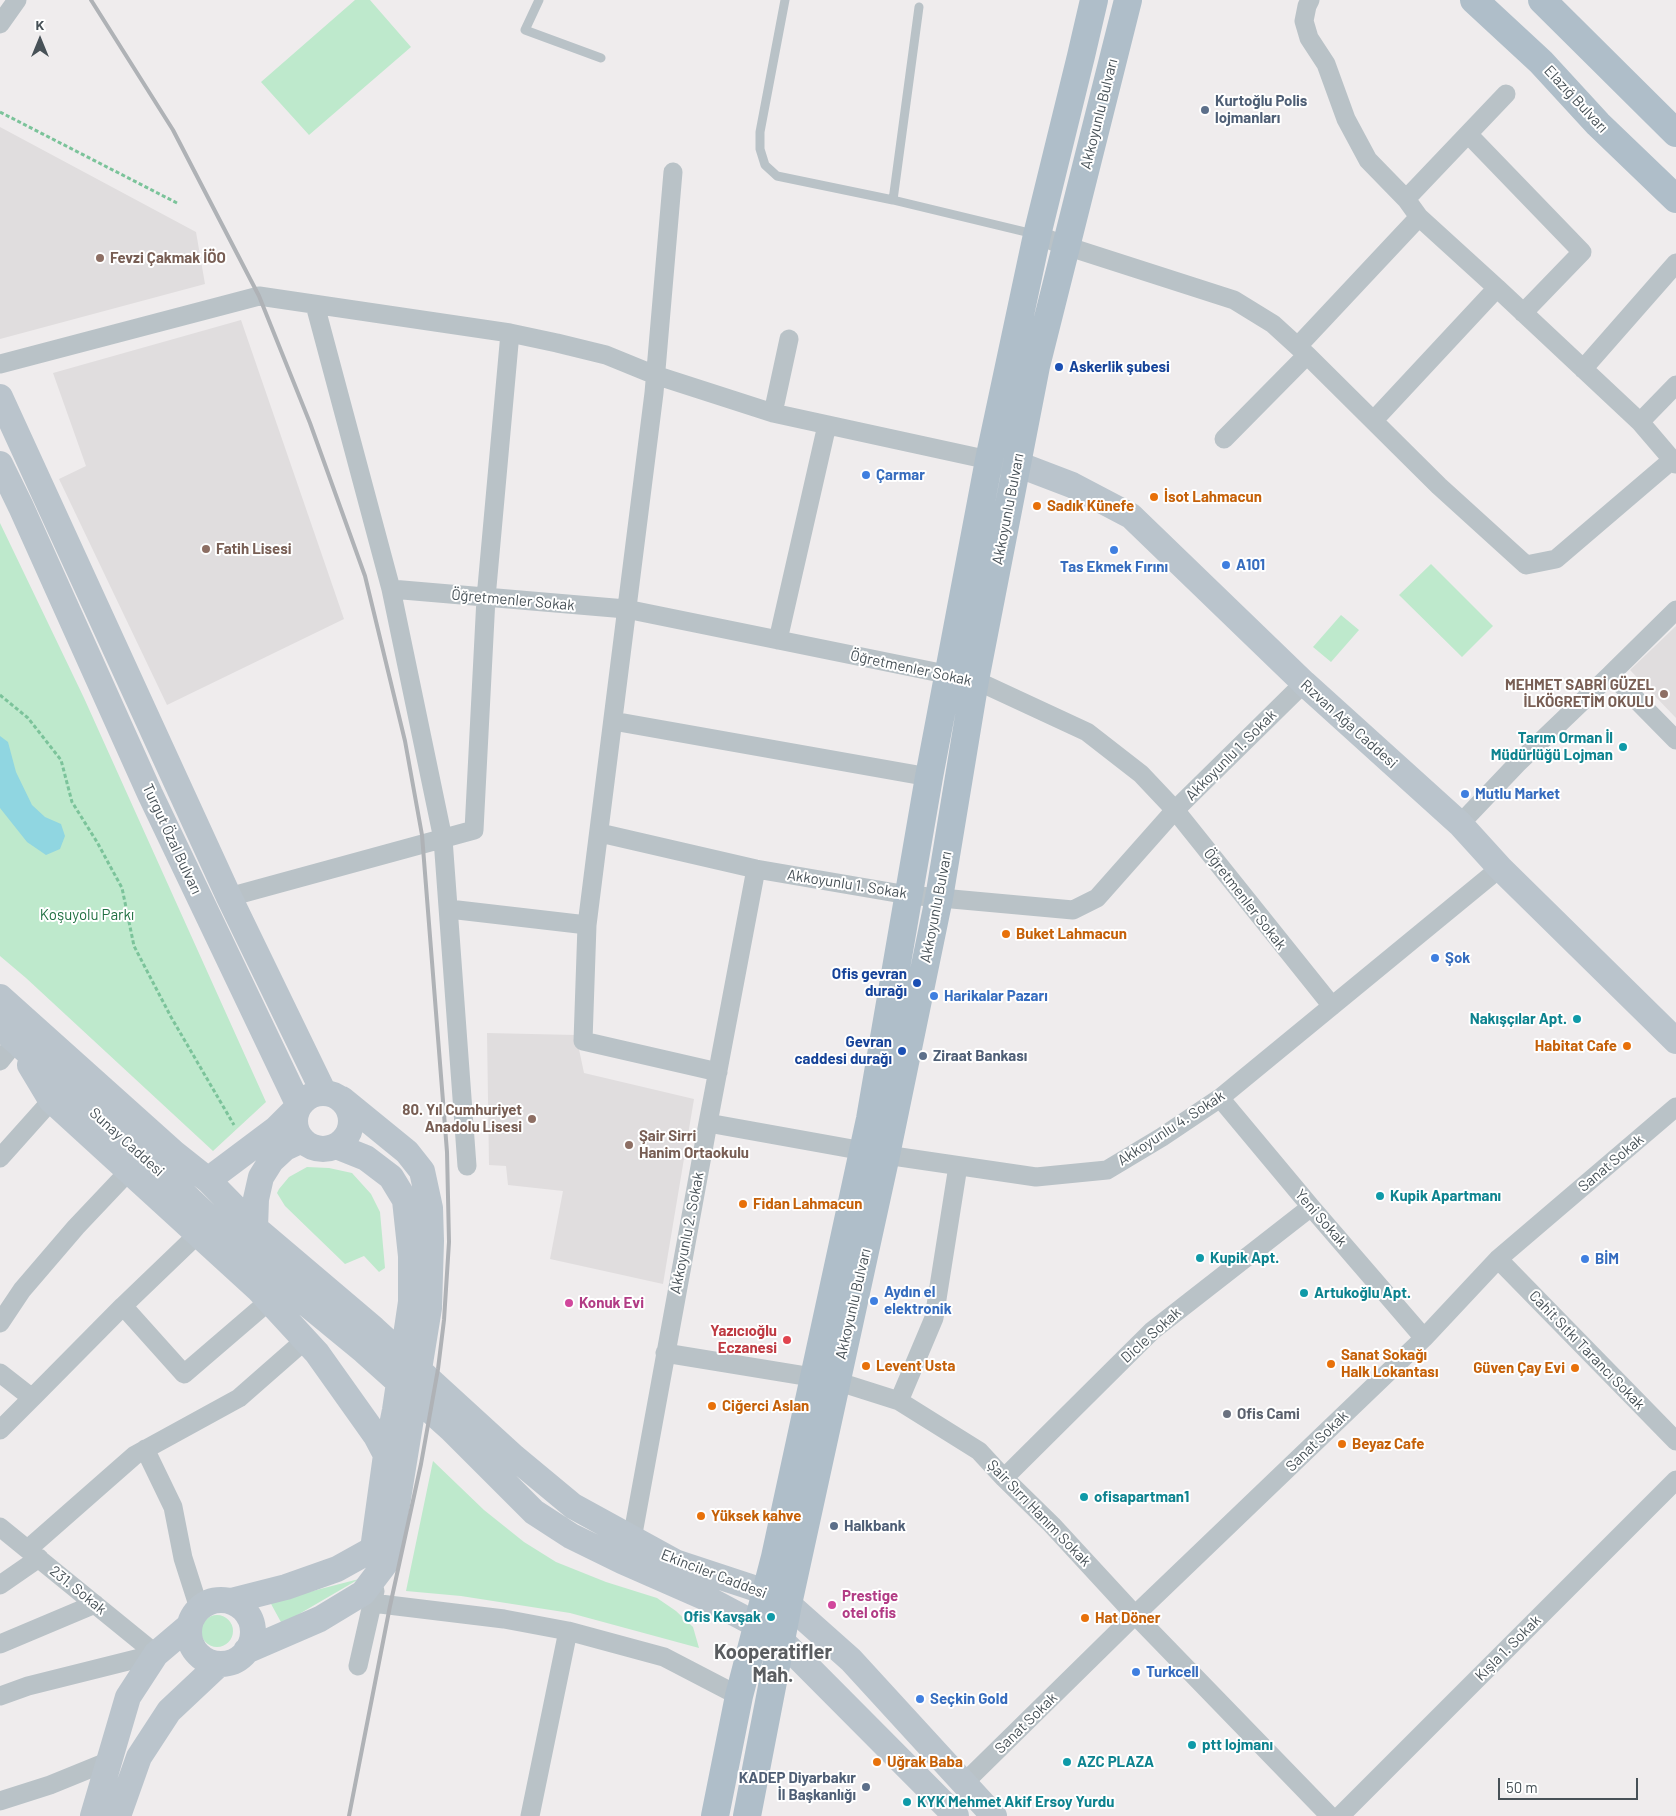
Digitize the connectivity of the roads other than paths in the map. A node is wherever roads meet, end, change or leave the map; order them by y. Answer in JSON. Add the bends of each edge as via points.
{"nodes":[{"id":1,"x":18,"y":0,"type":"edge"},
{"id":2,"x":539,"y":0,"type":"edge"},
{"id":3,"x":785,"y":0,"type":"edge"},
{"id":4,"x":1094,"y":0,"type":"edge"},
{"id":5,"x":1128,"y":0,"type":"edge"},
{"id":6,"x":1310,"y":0,"type":"edge"},
{"id":7,"x":1474,"y":0,"type":"edge"},
{"id":8,"x":1542,"y":0,"type":"edge"},
{"id":9,"x":919,"y":7,"type":"dead end"},
{"id":10,"x":0,"y":24,"type":"edge"},
{"id":11,"x":601,"y":58,"type":"dead end"},
{"id":12,"x":1506,"y":94,"type":"dead end"},
{"id":13,"x":1676,"y":133,"type":"edge"},
{"id":14,"x":1468,"y":134,"type":"junction"},
{"id":15,"x":674,"y":172,"type":"dead end"},
{"id":16,"x":1406,"y":199,"type":"junction"},
{"id":17,"x":1676,"y":199,"type":"edge"},
{"id":18,"x":894,"y":200,"type":"junction"},
{"id":19,"x":1419,"y":217,"type":"junction"},
{"id":20,"x":1036,"y":235,"type":"junction"},
{"id":21,"x":1066,"y":246,"type":"junction"},
{"id":22,"x":1676,"y":263,"type":"edge"},
{"id":23,"x":1497,"y":288,"type":"junction"},
{"id":24,"x":315,"y":305,"type":"junction"},
{"id":25,"x":1524,"y":313,"type":"junction"},
{"id":26,"x":510,"y":333,"type":"junction"},
{"id":27,"x":789,"y":339,"type":"dead end"},
{"id":28,"x":1302,"y":350,"type":"junction"},
{"id":29,"x":0,"y":364,"type":"edge"},
{"id":30,"x":1583,"y":369,"type":"junction"},
{"id":31,"x":655,"y":375,"type":"junction"},
{"id":32,"x":1676,"y":385,"type":"edge"},
{"id":33,"x":0,"y":397,"type":"edge"},
{"id":34,"x":772,"y":413,"type":"junction"},
{"id":35,"x":1374,"y":420,"type":"junction"},
{"id":36,"x":1640,"y":422,"type":"junction"},
{"id":37,"x":827,"y":425,"type":"junction"},
{"id":38,"x":1224,"y":439,"type":"dead end"},
{"id":39,"x":989,"y":460,"type":"junction"},
{"id":40,"x":1674,"y":462,"type":"edge"},
{"id":41,"x":0,"y":464,"type":"edge"},
{"id":42,"x":1017,"y":464,"type":"junction"},
{"id":43,"x":391,"y":589,"type":"junction"},
{"id":44,"x":486,"y":598,"type":"junction"},
{"id":45,"x":626,"y":609,"type":"junction"},
{"id":46,"x":1676,"y":610,"type":"edge"},
{"id":47,"x":778,"y":640,"type":"junction"},
{"id":48,"x":1611,"y":674,"type":"junction"},
{"id":49,"x":949,"y":675,"type":"junction"},
{"id":50,"x":975,"y":680,"type":"junction"},
{"id":51,"x":1304,"y":683,"type":"junction"},
{"id":52,"x":613,"y":721,"type":"junction"},
{"id":53,"x":1676,"y":740,"type":"edge"},
{"id":54,"x":929,"y":777,"type":"junction"},
{"id":55,"x":1175,"y":810,"type":"junction"},
{"id":56,"x":1460,"y":824,"type":"junction"},
{"id":57,"x":600,"y":833,"type":"junction"},
{"id":58,"x":443,"y":839,"type":"junction"},
{"id":59,"x":1500,"y":868,"type":"junction"},
{"id":60,"x":756,"y":869,"type":"junction"},
{"id":61,"x":908,"y":895,"type":"junction"},
{"id":62,"x":229,"y":897,"type":"junction"},
{"id":63,"x":939,"y":898,"type":"junction"},
{"id":64,"x":449,"y":909,"type":"junction"},
{"id":65,"x":587,"y":925,"type":"junction"},
{"id":66,"x":0,"y":997,"type":"edge"},
{"id":67,"x":1332,"y":1006,"type":"junction"},
{"id":68,"x":1676,"y":1041,"type":"edge"},
{"id":69,"x":5,"y":1043,"type":"edge"},
{"id":70,"x":718,"y":1072,"type":"junction"},
{"id":71,"x":58,"y":1093,"type":"junction"},
{"id":72,"x":333,"y":1096,"type":"junction"},
{"id":73,"x":1220,"y":1098,"type":"junction"},
{"id":74,"x":299,"y":1106,"type":"junction"},
{"id":75,"x":1676,"y":1107,"type":"edge"},
{"id":76,"x":708,"y":1123,"type":"junction"},
{"id":77,"x":302,"y":1140,"type":"junction"},
{"id":78,"x":336,"y":1146,"type":"junction"},
{"id":79,"x":874,"y":1152,"type":"junction"},
{"id":80,"x":0,"y":1158,"type":"edge"},
{"id":81,"x":467,"y":1166,"type":"dead end"},
{"id":82,"x":958,"y":1166,"type":"junction"},
{"id":83,"x":129,"y":1172,"type":"junction"},
{"id":84,"x":208,"y":1180,"type":"junction"},
{"id":85,"x":1311,"y":1207,"type":"junction"},
{"id":86,"x":255,"y":1228,"type":"junction"},
{"id":87,"x":198,"y":1234,"type":"junction"},
{"id":88,"x":1498,"y":1259,"type":"junction"},
{"id":89,"x":269,"y":1301,"type":"junction"},
{"id":90,"x":420,"y":1305,"type":"junction"},
{"id":91,"x":122,"y":1306,"type":"junction"},
{"id":92,"x":0,"y":1323,"type":"edge"},
{"id":93,"x":1424,"y":1338,"type":"junction"},
{"id":94,"x":304,"y":1341,"type":"junction"},
{"id":95,"x":665,"y":1353,"type":"junction"},
{"id":96,"x":0,"y":1373,"type":"edge"},
{"id":97,"x":825,"y":1379,"type":"junction"},
{"id":98,"x":32,"y":1398,"type":"junction"},
{"id":99,"x":899,"y":1401,"type":"junction"},
{"id":100,"x":451,"y":1429,"type":"joint"},
{"id":101,"x":0,"y":1430,"type":"edge"},
{"id":102,"x":1676,"y":1440,"type":"edge"},
{"id":103,"x":145,"y":1449,"type":"junction"},
{"id":104,"x":386,"y":1455,"type":"junction"},
{"id":105,"x":1004,"y":1478,"type":"junction"},
{"id":106,"x":1676,"y":1480,"type":"edge"},
{"id":107,"x":0,"y":1527,"type":"edge"},
{"id":108,"x":632,"y":1539,"type":"junction"},
{"id":109,"x":33,"y":1554,"type":"junction"},
{"id":110,"x":377,"y":1560,"type":"junction"},
{"id":111,"x":0,"y":1585,"type":"edge"},
{"id":112,"x":777,"y":1598,"type":"junction"},
{"id":113,"x":231,"y":1601,"type":"junction"},
{"id":114,"x":372,"y":1603,"type":"junction"},
{"id":115,"x":95,"y":1604,"type":"junction"},
{"id":116,"x":1135,"y":1616,"type":"junction"},
{"id":117,"x":194,"y":1617,"type":"junction"},
{"id":118,"x":757,"y":1625,"type":"junction"},
{"id":119,"x":568,"y":1631,"type":"junction"},
{"id":120,"x":781,"y":1640,"type":"junction"},
{"id":121,"x":0,"y":1644,"type":"edge"},
{"id":122,"x":246,"y":1651,"type":"junction"},
{"id":123,"x":156,"y":1654,"type":"junction"},
{"id":124,"x":219,"y":1664,"type":"junction"},
{"id":125,"x":358,"y":1666,"type":"dead end"},
{"id":126,"x":0,"y":1696,"type":"edge"},
{"id":127,"x":739,"y":1696,"type":"junction"},
{"id":128,"x":109,"y":1761,"type":"junction"},
{"id":129,"x":964,"y":1783,"type":"junction"},
{"id":130,"x":0,"y":1801,"type":"edge"},
{"id":131,"x":93,"y":1816,"type":"edge"},
{"id":132,"x":118,"y":1816,"type":"edge"},
{"id":133,"x":530,"y":1816,"type":"edge"},
{"id":134,"x":715,"y":1816,"type":"edge"},
{"id":135,"x":747,"y":1816,"type":"edge"},
{"id":136,"x":956,"y":1816,"type":"edge"},
{"id":137,"x":994,"y":1816,"type":"edge"},
{"id":138,"x":1330,"y":1816,"type":"edge"},
{"id":139,"x":1340,"y":1816,"type":"edge"}],
"edges":[{"from":1,"to":10,"type":"street"},
{"from":2,"to":11,"type":"lane","via":[[525,30]]},
{"from":3,"to":18,"type":"lane","via":[[760,132],[760,150],[765,165],[777,176]]},
{"from":4,"to":20,"type":"main road","name":"Akkoyunlu Bulvarı"},
{"from":5,"to":21,"type":"main road","name":"Akkoyunlu Bulvarı"},
{"from":6,"to":16,"type":"street","via":[[1304,21],[1326,64],[1346,119],[1368,160]]},
{"from":7,"to":17,"type":"main road","name":"Elazığ Bulvarı","via":[[1541,62],[1598,124]]},
{"from":8,"to":13,"type":"main road"},
{"from":9,"to":18,"type":"lane"},
{"from":12,"to":14,"type":"street"},
{"from":14,"to":16,"type":"street"},
{"from":14,"to":25,"type":"street","via":[[1582,252]]},
{"from":15,"to":31,"type":"street"},
{"from":16,"to":19,"type":"street"},
{"from":18,"to":20,"type":"lane"},
{"from":19,"to":23,"type":"street"},
{"from":19,"to":28,"type":"street"},
{"from":20,"to":21,"type":"street"},
{"from":20,"to":39,"type":"main road","name":"Akkoyunlu Bulvarı"},
{"from":21,"to":28,"type":"street","via":[[1234,300],[1273,324]]},
{"from":21,"to":42,"type":"main road","name":"Akkoyunlu Bulvarı","via":[[1036,366]]},
{"from":22,"to":30,"type":"street"},
{"from":23,"to":25,"type":"street"},
{"from":23,"to":35,"type":"street"},
{"from":24,"to":26,"type":"street"},
{"from":24,"to":29,"type":"street","via":[[260,296]]},
{"from":24,"to":43,"type":"street"},
{"from":25,"to":30,"type":"street"},
{"from":26,"to":31,"type":"street","via":[[606,355]]},
{"from":26,"to":44,"type":"street"},
{"from":27,"to":34,"type":"street"},
{"from":28,"to":35,"type":"street"},
{"from":28,"to":38,"type":"street"},
{"from":30,"to":36,"type":"street"},
{"from":31,"to":34,"type":"street"},
{"from":31,"to":45,"type":"street"},
{"from":32,"to":36,"type":"street"},
{"from":33,"to":62,"type":"main road","name":"Turgut Özal Bulvarı"},
{"from":34,"to":37,"type":"street"},
{"from":35,"to":40,"type":"street","via":[[1438,486],[1526,565],[1556,559]]},
{"from":36,"to":40,"type":"street"},
{"from":37,"to":39,"type":"street"},
{"from":37,"to":47,"type":"street"},
{"from":39,"to":42,"type":"main road","name":"Rızvan Ağa Caddesi"},
{"from":39,"to":49,"type":"main road","name":"Akkoyunlu Bulvarı"},
{"from":41,"to":74,"type":"main road","name":"Turgut Özal Bulvarı","via":[[150,794]]},
{"from":42,"to":50,"type":"main road","name":"Akkoyunlu Bulvarı"},
{"from":42,"to":51,"type":"main road","name":"Rızvan Ağa Caddesi","via":[[1072,485],[1131,516]]},
{"from":43,"to":44,"type":"street","name":"Öğretmenler Sokak"},
{"from":43,"to":58,"type":"street"},
{"from":44,"to":45,"type":"street","name":"Öğretmenler Sokak"},
{"from":44,"to":58,"type":"street","via":[[474,830]]},
{"from":45,"to":47,"type":"street","name":"Öğretmenler Sokak"},
{"from":45,"to":52,"type":"street"},
{"from":46,"to":48,"type":"street"},
{"from":47,"to":49,"type":"street","name":"Öğretmenler Sokak"},
{"from":48,"to":53,"type":"street"},
{"from":48,"to":56,"type":"street"},
{"from":49,"to":50,"type":"street","name":"Öğretmenler Sokak"},
{"from":49,"to":54,"type":"main road","name":"Akkoyunlu Bulvarı"},
{"from":50,"to":55,"type":"street","name":"Öğretmenler Sokak","via":[[1087,732],[1141,774]]},
{"from":50,"to":63,"type":"main road","name":"Akkoyunlu Bulvarı"},
{"from":51,"to":55,"type":"street","name":"Akkoyunlu 1. Sokak"},
{"from":51,"to":56,"type":"main road","name":"Rızvan Ağa Caddesi"},
{"from":52,"to":54,"type":"street"},
{"from":52,"to":57,"type":"street"},
{"from":54,"to":61,"type":"main road","name":"Akkoyunlu Bulvarı"},
{"from":55,"to":63,"type":"street","name":"Akkoyunlu 1. Sokak","via":[[1097,898],[1072,910]]},
{"from":55,"to":67,"type":"street","name":"Öğretmenler Sokak"},
{"from":56,"to":59,"type":"main road","name":"Rızvan Ağa Caddesi"},
{"from":57,"to":60,"type":"street","name":"Akkoyunlu 1. Sokak"},
{"from":57,"to":65,"type":"street"},
{"from":58,"to":62,"type":"street"},
{"from":58,"to":64,"type":"street"},
{"from":59,"to":67,"type":"street","name":"Akkoyunlu 4. Sokak"},
{"from":59,"to":68,"type":"main road","name":"Rızvan Ağa Caddesi"},
{"from":60,"to":61,"type":"street","name":"Akkoyunlu 1. Sokak"},
{"from":60,"to":70,"type":"street","name":"Akkoyunlu 2. Sokak"},
{"from":61,"to":63,"type":"street","name":"Akkoyunlu 1. Sokak"},
{"from":61,"to":79,"type":"main road","name":"Akkoyunlu Bulvarı","via":[[872,1109]]},
{"from":62,"to":72,"type":"main road","name":"Turgut Özal Bulvarı"},
{"from":63,"to":79,"type":"main road","name":"Akkoyunlu Bulvarı"},
{"from":64,"to":65,"type":"street"},
{"from":64,"to":81,"type":"street"},
{"from":65,"to":70,"type":"street","via":[[583,1041]]},
{"from":66,"to":84,"type":"main road","name":"Sunay Caddesi"},
{"from":67,"to":73,"type":"street","name":"Akkoyunlu 4. Sokak"},
{"from":69,"to":71,"type":"main road"},
{"from":70,"to":76,"type":"street","name":"Akkoyunlu 2. Sokak"},
{"from":71,"to":80,"type":"street"},
{"from":71,"to":83,"type":"main road"},
{"from":71,"to":100,"type":"main road","name":"Sunay Caddesi","via":[[164,1175],[252,1260],[364,1351]]},
{"from":72,"to":74,"type":"main road","via":[[309,1096]]},
{"from":72,"to":78,"type":"main road","name":"Turgut Özal Bulvarı","via":[[348,1106],[352,1124],[344,1141]]},
{"from":72,"to":90,"type":"main road","via":[[408,1152],[422,1171],[430,1208],[431,1242]]},
{"from":73,"to":82,"type":"street","name":"Akkoyunlu 4. Sokak","via":[[1108,1170],[1036,1177]]},
{"from":73,"to":85,"type":"street","name":"Yeni Sokak"},
{"from":74,"to":77,"type":"main road","via":[[295,1124]]},
{"from":74,"to":84,"type":"main road","via":[[276,1129]]},
{"from":75,"to":88,"type":"street","name":"Sanat Sokak"},
{"from":76,"to":79,"type":"street","name":"Akkoyunlu 4. Sokak"},
{"from":76,"to":95,"type":"street","name":"Akkoyunlu 2. Sokak"},
{"from":77,"to":78,"type":"main road","via":[[318,1149]]},
{"from":77,"to":86,"type":"main road","via":[[285,1148],[261,1177]]},
{"from":78,"to":90,"type":"main road","via":[[366,1158],[392,1177],[404,1200]]},
{"from":79,"to":82,"type":"street","name":"Akkoyunlu 4. Sokak"},
{"from":79,"to":97,"type":"main road","name":"Akkoyunlu Bulvarı"},
{"from":82,"to":99,"type":"street","via":[[934,1318]]},
{"from":83,"to":87,"type":"main road"},
{"from":83,"to":92,"type":"street","via":[[22,1290]]},
{"from":84,"to":86,"type":"main road","name":"Sunay Caddesi"},
{"from":85,"to":93,"type":"street","name":"Yeni Sokak"},
{"from":85,"to":105,"type":"street","name":"Dicle Sokak","via":[[1152,1331]]},
{"from":86,"to":108,"type":"main road","name":"Ekinciler Caddesi","via":[[374,1328],[514,1457],[573,1506]]},
{"from":87,"to":89,"type":"main road"},
{"from":87,"to":91,"type":"street"},
{"from":88,"to":93,"type":"street","name":"Sanat Sokak"},
{"from":88,"to":102,"type":"street","name":"Cahit Sıtkı Tarancı Sokak"},
{"from":89,"to":91,"type":"street","via":[[184,1374]]},
{"from":89,"to":94,"type":"main road"},
{"from":90,"to":104,"type":"main road"},
{"from":90,"to":110,"type":"main road","via":[[409,1437],[388,1560]]},
{"from":91,"to":98,"type":"street"},
{"from":93,"to":116,"type":"street","name":"Sanat Sokak"},
{"from":94,"to":103,"type":"street","via":[[238,1398]]},
{"from":94,"to":104,"type":"main road","via":[[317,1353]]},
{"from":95,"to":97,"type":"street","name":"Şair Sırrı Hanım Sokak"},
{"from":95,"to":108,"type":"street","name":"Akkoyunlu 2. Sokak"},
{"from":96,"to":98,"type":"street"},
{"from":97,"to":99,"type":"street","name":"Şair Sırrı Hanım Sokak"},
{"from":97,"to":112,"type":"main road","name":"Akkoyunlu Bulvarı"},
{"from":98,"to":101,"type":"street"},
{"from":99,"to":105,"type":"street","name":"Şair Sırrı Hanım Sokak","via":[[979,1451]]},
{"from":100,"to":118,"type":"main road","name":"Ekinciler Caddesi","via":[[534,1512],[570,1536],[704,1597]]},
{"from":103,"to":109,"type":"street"},
{"from":103,"to":117,"type":"street","via":[[173,1507]]},
{"from":104,"to":110,"type":"main road"},
{"from":105,"to":116,"type":"street","name":"Şair Sırrı Hanım Sokak"},
{"from":106,"to":139,"type":"street","name":"Kışla 1. Sokak"},
{"from":107,"to":109,"type":"street","name":"231. Sokak"},
{"from":108,"to":112,"type":"main road","name":"Ekinciler Caddesi","via":[[675,1562]]},
{"from":109,"to":111,"type":"street"},
{"from":109,"to":115,"type":"street","name":"231. Sokak"},
{"from":110,"to":113,"type":"main road"},
{"from":110,"to":114,"type":"street"},
{"from":110,"to":122,"type":"main road","via":[[363,1593],[320,1619]]},
{"from":112,"to":118,"type":"main road","name":"Akkoyunlu Bulvarı"},
{"from":112,"to":120,"type":"main road","name":"Akkoyunlu Bulvarı"},
{"from":112,"to":129,"type":"main road","name":"Ekinciler Caddesi","via":[[851,1660]]},
{"from":113,"to":117,"type":"main road","via":[[214,1600]]},
{"from":113,"to":122,"type":"main road","via":[[247,1613],[252,1622],[251,1642]]},
{"from":114,"to":119,"type":"street","via":[[504,1619]]},
{"from":114,"to":125,"type":"street"},
{"from":115,"to":121,"type":"street"},
{"from":115,"to":123,"type":"street","name":"231. Sokak"},
{"from":116,"to":129,"type":"street","name":"Sanat Sokak"},
{"from":116,"to":138,"type":"street","name":"Şair Sırrı Hanım Sokak"},
{"from":117,"to":123,"type":"main road"},
{"from":117,"to":124,"type":"main road","via":[[189,1637],[196,1652],[209,1662]]},
{"from":118,"to":120,"type":"main road","name":"Ekinciler Caddesi"},
{"from":118,"to":127,"type":"main road","name":"Akkoyunlu Bulvarı"},
{"from":119,"to":127,"type":"street","via":[[664,1657]]},
{"from":119,"to":133,"type":"street"},
{"from":120,"to":135,"type":"main road","name":"Akkoyunlu Bulvarı"},
{"from":120,"to":136,"type":"main road","name":"Ekinciler Caddesi"},
{"from":122,"to":124,"type":"main road","via":[[239,1658]]},
{"from":123,"to":126,"type":"street"},
{"from":123,"to":128,"type":"main road","via":[[128,1697]]},
{"from":124,"to":132,"type":"main road","via":[[169,1711],[140,1757]]},
{"from":127,"to":134,"type":"main road","name":"Akkoyunlu Bulvarı"},
{"from":128,"to":130,"type":"street"},
{"from":128,"to":131,"type":"main road"},
{"from":129,"to":137,"type":"main road","name":"Ekinciler Caddesi"}]}
